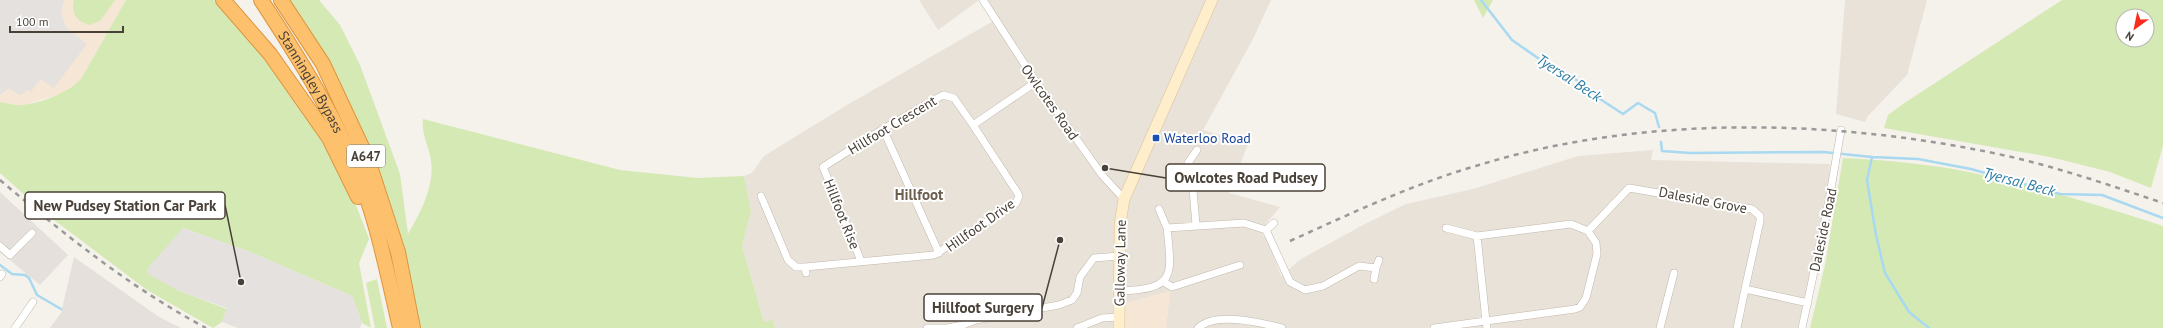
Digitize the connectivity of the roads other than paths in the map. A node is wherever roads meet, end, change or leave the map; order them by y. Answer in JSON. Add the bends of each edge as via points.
{"nodes":[{"id":1,"x":223,"y":0,"type":"edge"},
{"id":2,"x":261,"y":0,"type":"edge"},
{"id":3,"x":281,"y":0,"type":"edge"},
{"id":4,"x":1212,"y":0,"type":"edge"},
{"id":5,"x":985,"y":1,"type":"edge"},
{"id":6,"x":1036,"y":82,"type":"junction"},
{"id":7,"x":973,"y":125,"type":"junction"},
{"id":8,"x":883,"y":129,"type":"junction"},
{"id":9,"x":1841,"y":130,"type":"dead end"},
{"id":10,"x":1197,"y":150,"type":"dead end"},
{"id":11,"x":823,"y":167,"type":"joint"},
{"id":12,"x":761,"y":196,"type":"dead end"},
{"id":13,"x":1124,"y":199,"type":"junction"},
{"id":14,"x":1159,"y":209,"type":"dead end"},
{"id":15,"x":1274,"y":223,"type":"dead end"},
{"id":16,"x":1196,"y":226,"type":"junction"},
{"id":17,"x":1167,"y":228,"type":"junction"},
{"id":18,"x":1446,"y":228,"type":"dead end"},
{"id":19,"x":1266,"y":230,"type":"junction"},
{"id":20,"x":1588,"y":231,"type":"junction"},
{"id":21,"x":32,"y":233,"type":"dead end"},
{"id":22,"x":1477,"y":236,"type":"junction"},
{"id":23,"x":0,"y":246,"type":"edge"},
{"id":24,"x":939,"y":253,"type":"junction"},
{"id":25,"x":1119,"y":256,"type":"junction"},
{"id":26,"x":1380,"y":260,"type":"dead end"},
{"id":27,"x":861,"y":261,"type":"junction"},
{"id":28,"x":1240,"y":264,"type":"dead end"},
{"id":29,"x":1376,"y":268,"type":"junction"},
{"id":30,"x":1674,"y":273,"type":"dead end"},
{"id":31,"x":1374,"y":279,"type":"dead end"},
{"id":32,"x":1164,"y":282,"type":"junction"},
{"id":33,"x":390,"y":286,"type":"junction"},
{"id":34,"x":1745,"y":289,"type":"junction"},
{"id":35,"x":1120,"y":291,"type":"junction"},
{"id":36,"x":33,"y":302,"type":"dead end"},
{"id":37,"x":1808,"y":302,"type":"junction"},
{"id":38,"x":1120,"y":322,"type":"edge"},
{"id":39,"x":1486,"y":324,"type":"edge"},
{"id":40,"x":16,"y":328,"type":"edge"},
{"id":41,"x":400,"y":328,"type":"edge"},
{"id":42,"x":413,"y":328,"type":"edge"},
{"id":43,"x":927,"y":328,"type":"edge"},
{"id":44,"x":946,"y":328,"type":"edge"},
{"id":45,"x":1077,"y":328,"type":"edge"},
{"id":46,"x":1198,"y":328,"type":"edge"},
{"id":47,"x":1282,"y":328,"type":"edge"},
{"id":48,"x":1434,"y":328,"type":"edge"},
{"id":49,"x":1660,"y":328,"type":"edge"},
{"id":50,"x":1737,"y":328,"type":"edge"},
{"id":51,"x":1802,"y":328,"type":"edge"}],
"edges":[{"from":1,"to":33,"type":"highway","via":[[270,54],[329,138],[364,209]]},
{"from":2,"to":33,"type":"highway","name":"Stanningley Bypass","number":"A647","via":[[310,76],[354,162],[379,237]]},
{"from":3,"to":42,"type":"highway","name":"Stanningley Bypass","number":"A647","via":[[323,64],[368,160],[398,252]]},
{"from":4,"to":13,"type":"main road"},
{"from":5,"to":6,"type":"street","name":"Owlcotes Road"},
{"from":6,"to":7,"type":"street"},
{"from":6,"to":13,"type":"street","name":"Owlcotes Road","via":[[1102,175]]},
{"from":7,"to":8,"type":"street","name":"Hillfoot Crescent","via":[[954,98],[943,95]]},
{"from":7,"to":24,"type":"street","name":"Hillfoot Drive","via":[[1017,192],[1018,200]]},
{"from":8,"to":11,"type":"street","name":"Hillfoot Crescent"},
{"from":8,"to":24,"type":"street"},
{"from":9,"to":37,"type":"street","name":"Daleside Road"},
{"from":10,"to":16,"type":"street","via":[[1188,162],[1191,166]]},
{"from":11,"to":27,"type":"street","name":"Hillfoot Rise"},
{"from":12,"to":27,"type":"street","name":"Hillfoot Drive","via":[[788,260],[796,267],[806,270]]},
{"from":13,"to":25,"type":"main road","name":"Galloway Lane"},
{"from":14,"to":17,"type":"street"},
{"from":15,"to":19,"type":"street"},
{"from":16,"to":17,"type":"street"},
{"from":16,"to":19,"type":"street","via":[[1244,223]]},
{"from":17,"to":32,"type":"street","via":[[1170,272]]},
{"from":18,"to":22,"type":"street"},
{"from":19,"to":29,"type":"street","via":[[1290,282],[1305,290],[1322,286],[1359,266]]},
{"from":20,"to":22,"type":"street","via":[[1571,224]]},
{"from":20,"to":34,"type":"street","name":"Daleside Grove","via":[[1629,188],[1752,209],[1760,216],[1760,221]]},
{"from":20,"to":39,"type":"street","via":[[1596,243],[1597,254],[1586,298],[1580,307]]},
{"from":21,"to":23,"type":"street","via":[[10,255]]},
{"from":22,"to":39,"type":"street"},
{"from":24,"to":27,"type":"street","name":"Hillfoot Drive","via":[[928,257]]},
{"from":25,"to":35,"type":"main road","name":"Galloway Lane"},
{"from":25,"to":44,"type":"street","via":[[1094,258],[1080,277],[1072,300],[1059,305]]},
{"from":26,"to":29,"type":"street"},
{"from":28,"to":32,"type":"street","via":[[1172,287]]},
{"from":29,"to":31,"type":"street"},
{"from":30,"to":49,"type":"street"},
{"from":32,"to":35,"type":"street","via":[[1141,291]]},
{"from":33,"to":41,"type":"highway","name":"Stanningley Bypass","number":"A647"},
{"from":34,"to":37,"type":"street"},
{"from":34,"to":50,"type":"street","name":"Daleside Grove"},
{"from":35,"to":38,"type":"main road","name":"Galloway Lane"},
{"from":36,"to":40,"type":"street"},
{"from":37,"to":51,"type":"street","name":"Daleside Road"},
{"from":38,"to":45,"type":"street","via":[[1102,318]]},
{"from":39,"to":48,"type":"street"},
{"from":43,"to":44,"type":"street"},
{"from":46,"to":47,"type":"street","via":[[1207,323],[1232,319]]}]}
